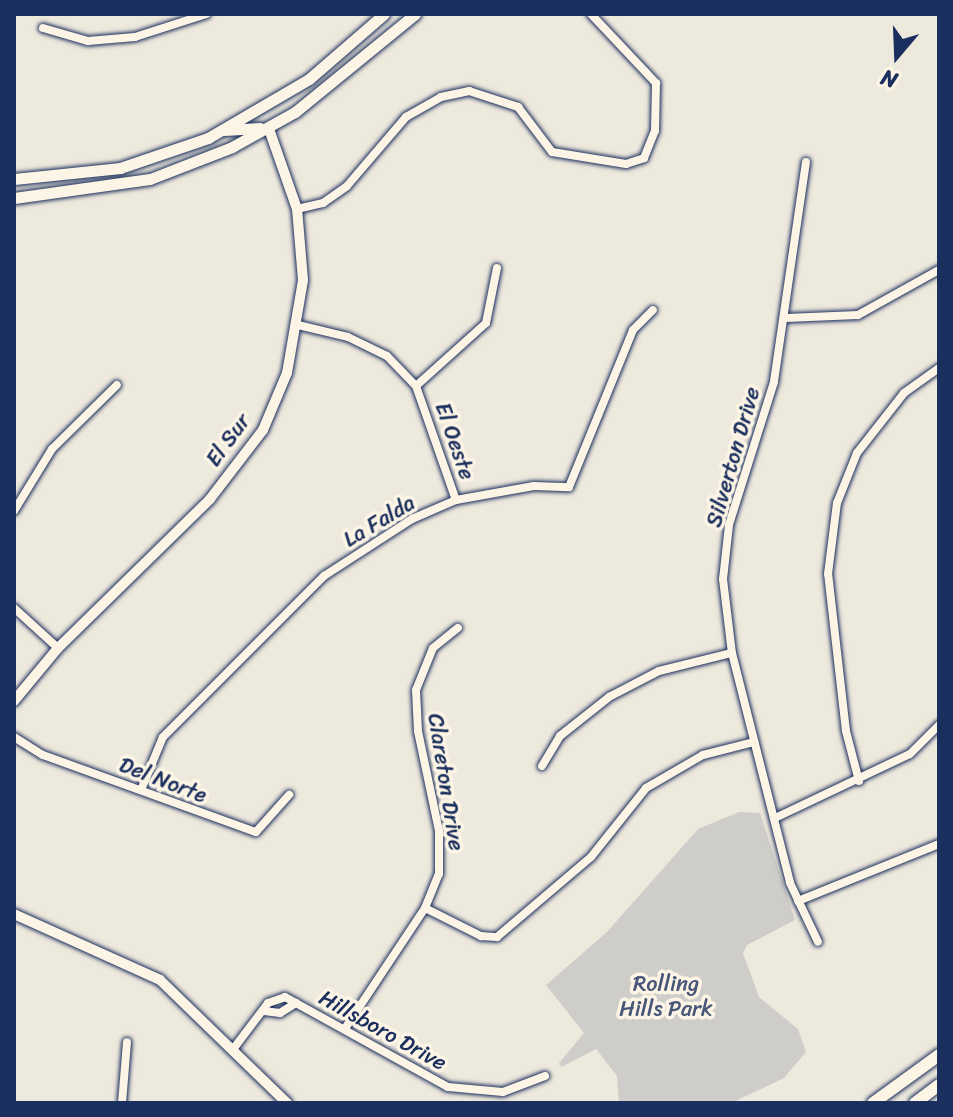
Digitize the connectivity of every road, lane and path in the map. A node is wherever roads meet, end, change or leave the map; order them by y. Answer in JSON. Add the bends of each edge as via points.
{"nodes":[{"id":1,"x":206,"y":14,"type":"edge"},
{"id":2,"x":384,"y":14,"type":"edge"},
{"id":3,"x":415,"y":14,"type":"edge"},
{"id":4,"x":591,"y":14,"type":"edge"},
{"id":5,"x":43,"y":28,"type":"dead end"},
{"id":6,"x":276,"y":101,"type":"junction"},
{"id":7,"x":269,"y":129,"type":"junction"},
{"id":8,"x":224,"y":130,"type":"junction"},
{"id":9,"x":806,"y":162,"type":"dead end"},
{"id":10,"x":14,"y":179,"type":"edge"},
{"id":11,"x":14,"y":198,"type":"edge"},
{"id":12,"x":297,"y":209,"type":"junction"},
{"id":13,"x":497,"y":268,"type":"dead end"},
{"id":14,"x":939,"y":270,"type":"edge"},
{"id":15,"x":653,"y":310,"type":"dead end"},
{"id":16,"x":786,"y":318,"type":"junction"},
{"id":17,"x":298,"y":325,"type":"junction"},
{"id":18,"x":939,"y":368,"type":"edge"},
{"id":19,"x":117,"y":385,"type":"dead end"},
{"id":20,"x":416,"y":386,"type":"junction"},
{"id":21,"x":456,"y":500,"type":"junction"},
{"id":22,"x":14,"y":511,"type":"edge"},
{"id":23,"x":14,"y":608,"type":"edge"},
{"id":24,"x":458,"y":628,"type":"dead end"},
{"id":25,"x":58,"y":648,"type":"junction"},
{"id":26,"x":732,"y":653,"type":"junction"},
{"id":27,"x":14,"y":701,"type":"edge"},
{"id":28,"x":939,"y":725,"type":"edge"},
{"id":29,"x":14,"y":737,"type":"edge"},
{"id":30,"x":754,"y":742,"type":"junction"},
{"id":31,"x":542,"y":766,"type":"dead end"},
{"id":32,"x":859,"y":781,"type":"junction"},
{"id":33,"x":141,"y":790,"type":"junction"},
{"id":34,"x":289,"y":795,"type":"dead end"},
{"id":35,"x":775,"y":818,"type":"junction"},
{"id":36,"x":939,"y":844,"type":"edge"},
{"id":37,"x":798,"y":901,"type":"junction"},
{"id":38,"x":425,"y":908,"type":"junction"},
{"id":39,"x":14,"y":914,"type":"edge"},
{"id":40,"x":818,"y":942,"type":"dead end"},
{"id":41,"x":296,"y":1003,"type":"junction"},
{"id":42,"x":264,"y":1011,"type":"junction"},
{"id":43,"x":346,"y":1027,"type":"junction"},
{"id":44,"x":127,"y":1042,"type":"dead end"},
{"id":45,"x":234,"y":1048,"type":"junction"},
{"id":46,"x":939,"y":1055,"type":"edge"},
{"id":47,"x":545,"y":1076,"type":"dead end"},
{"id":48,"x":939,"y":1085,"type":"edge"},
{"id":49,"x":279,"y":1100,"type":"edge"},
{"id":50,"x":122,"y":1103,"type":"edge"},
{"id":51,"x":873,"y":1103,"type":"edge"},
{"id":52,"x":915,"y":1103,"type":"edge"}],
"edges":[{"from":1,"to":5,"type":"street","via":[[120,38],[88,41]]},
{"from":2,"to":6,"type":"main road"},
{"from":3,"to":7,"type":"main road"},
{"from":4,"to":12,"type":"street","via":[[656,83],[655,131],[644,158],[626,164],[552,152],[525,111],[469,91],[441,97],[406,117],[347,186],[323,203]]},
{"from":6,"to":7,"type":"main road"},
{"from":6,"to":8,"type":"main road"},
{"from":7,"to":8,"type":"main road"},
{"from":7,"to":11,"type":"main road","via":[[150,179]]},
{"from":7,"to":12,"type":"street","name":"El Sur"},
{"from":8,"to":10,"type":"main road","via":[[120,168]]},
{"from":9,"to":16,"type":"street","name":"Silverton Drive"},
{"from":12,"to":17,"type":"street","name":"El Sur","via":[[303,280]]},
{"from":13,"to":20,"type":"street","via":[[486,323]]},
{"from":14,"to":16,"type":"street","via":[[858,315]]},
{"from":15,"to":21,"type":"street","name":"La Falda","via":[[633,330],[569,487],[534,486]]},
{"from":16,"to":26,"type":"street","name":"Silverton Drive","via":[[774,382],[729,525],[723,579]]},
{"from":17,"to":20,"type":"street","name":"El Oeste","via":[[348,337],[387,356]]},
{"from":17,"to":25,"type":"street","name":"El Sur","via":[[263,430],[210,499]]},
{"from":18,"to":32,"type":"street","via":[[904,393],[857,453],[837,503],[828,574],[846,731]]},
{"from":19,"to":22,"type":"street","via":[[52,449]]},
{"from":20,"to":21,"type":"street","name":"El Oeste"},
{"from":21,"to":33,"type":"street","name":"La Falda","via":[[412,519],[324,576],[163,737]]},
{"from":23,"to":25,"type":"street"},
{"from":24,"to":38,"type":"street","name":"Clareton Drive","via":[[433,648],[416,690],[441,857]]},
{"from":25,"to":27,"type":"street","name":"El Sur"},
{"from":26,"to":30,"type":"street","name":"Silverton Drive"},
{"from":26,"to":31,"type":"street","via":[[659,671],[609,697],[560,736]]},
{"from":28,"to":32,"type":"street","via":[[910,754]]},
{"from":29,"to":33,"type":"street","name":"Del Norte","via":[[43,755]]},
{"from":30,"to":35,"type":"street","name":"Silverton Drive"},
{"from":30,"to":38,"type":"street","via":[[703,755],[646,788],[591,857],[497,937],[481,936]]},
{"from":32,"to":35,"type":"street"},
{"from":33,"to":34,"type":"street","name":"Del Norte","via":[[256,832]]},
{"from":35,"to":37,"type":"street","name":"Silverton Drive"},
{"from":36,"to":37,"type":"street"},
{"from":37,"to":40,"type":"street","name":"Silverton Drive"},
{"from":38,"to":43,"type":"street","name":"Clareton Drive"},
{"from":39,"to":45,"type":"street","via":[[160,980]]},
{"from":41,"to":42,"type":"street","name":"Hillsboro Drive","via":[[280,1013]]},
{"from":41,"to":42,"type":"street","name":"Hillsboro Drive","via":[[275,998]]},
{"from":41,"to":43,"type":"street","name":"Hillsboro Drive"},
{"from":42,"to":45,"type":"street"},
{"from":43,"to":47,"type":"street","name":"Hillsboro Drive","via":[[448,1087],[503,1092]]},
{"from":44,"to":50,"type":"street"},
{"from":45,"to":49,"type":"street"},
{"from":46,"to":51,"type":"main road"},
{"from":48,"to":52,"type":"main road"}]}
